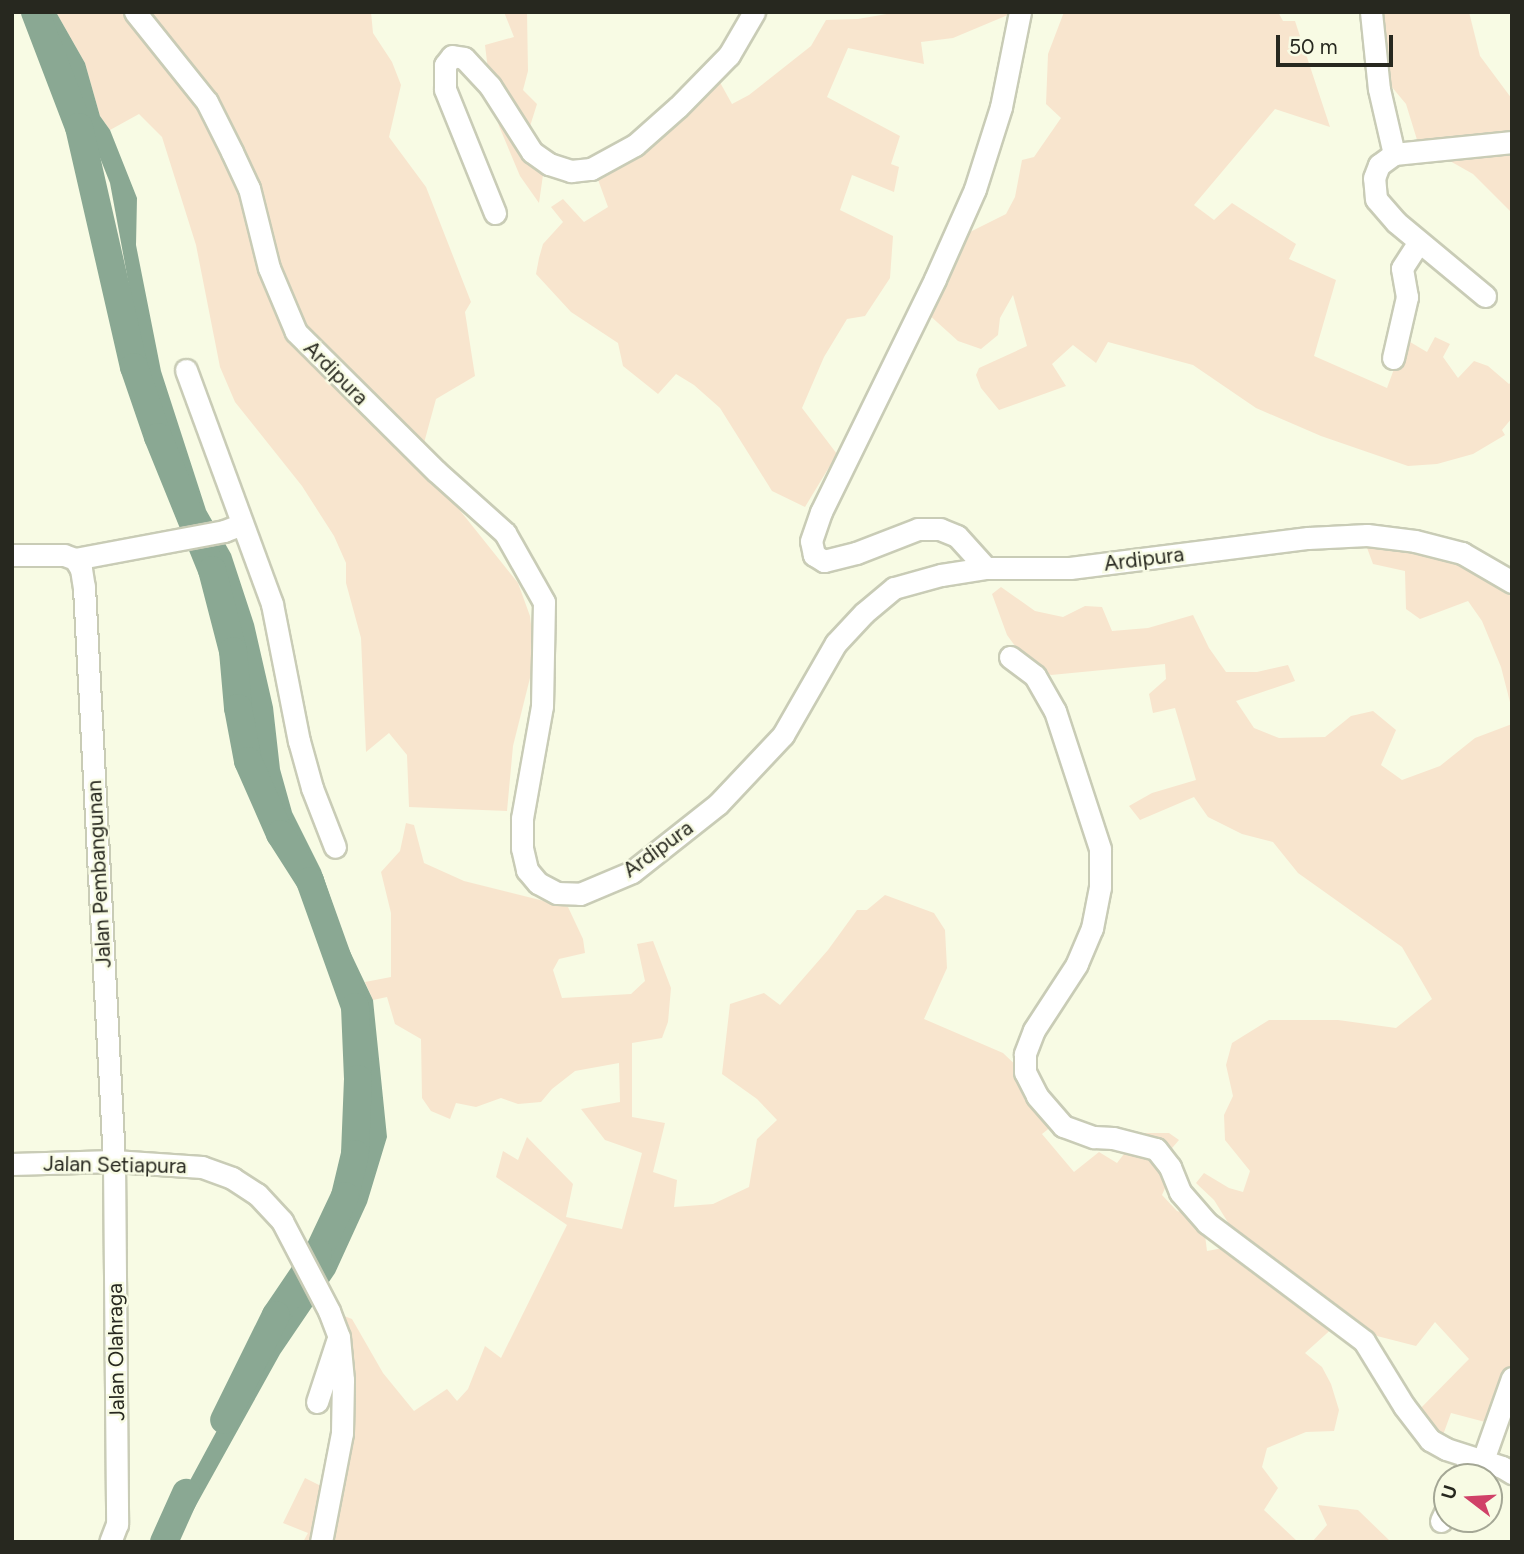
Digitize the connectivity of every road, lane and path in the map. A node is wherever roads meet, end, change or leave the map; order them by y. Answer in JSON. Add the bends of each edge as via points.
{"nodes":[{"id":1,"x":135,"y":12,"type":"edge"},
{"id":2,"x":754,"y":12,"type":"edge"},
{"id":3,"x":1020,"y":12,"type":"edge"},
{"id":4,"x":1371,"y":12,"type":"edge"},
{"id":5,"x":1512,"y":142,"type":"edge"},
{"id":6,"x":1394,"y":154,"type":"junction"},
{"id":7,"x":495,"y":213,"type":"dead end"},
{"id":8,"x":1418,"y":243,"type":"junction"},
{"id":9,"x":1485,"y":296,"type":"dead end"},
{"id":10,"x":1393,"y":358,"type":"dead end"},
{"id":11,"x":186,"y":370,"type":"dead end"},
{"id":12,"x":233,"y":527,"type":"junction"},
{"id":13,"x":12,"y":555,"type":"edge"},
{"id":14,"x":75,"y":559,"type":"junction"},
{"id":15,"x":986,"y":568,"type":"junction"},
{"id":16,"x":1512,"y":582,"type":"edge"},
{"id":17,"x":1010,"y":657,"type":"dead end"},
{"id":18,"x":335,"y":847,"type":"dead end"},
{"id":19,"x":114,"y":1161,"type":"junction"},
{"id":20,"x":12,"y":1164,"type":"edge"},
{"id":21,"x":339,"y":1337,"type":"junction"},
{"id":22,"x":1512,"y":1378,"type":"edge"},
{"id":23,"x":317,"y":1402,"type":"dead end"},
{"id":24,"x":1469,"y":1463,"type":"edge"},
{"id":25,"x":1473,"y":1463,"type":"edge"},
{"id":26,"x":110,"y":1542,"type":"edge"},
{"id":27,"x":320,"y":1542,"type":"edge"}],
"edges":[{"from":1,"to":15,"type":"street","name":"Ardipura","via":[[207,102],[249,188],[268,268],[296,332],[505,533],[544,602],[542,706],[522,818],[527,870],[538,883],[557,893],[580,894],[632,872],[752,771],[783,735],[836,643],[864,612],[894,588]]},
{"from":2,"to":7,"type":"street","via":[[729,55],[678,107],[635,145],[591,169],[571,171],[532,152],[490,86],[464,58],[452,56],[444,65],[444,89]]},
{"from":3,"to":15,"type":"street","via":[[1001,107],[975,188],[811,541],[814,555],[824,561],[918,529],[940,528],[957,536]]},
{"from":4,"to":6,"type":"street","via":[[1379,89]]},
{"from":5,"to":6,"type":"street"},
{"from":6,"to":8,"type":"street","via":[[1379,165],[1374,178],[1376,198]]},
{"from":8,"to":9,"type":"street"},
{"from":8,"to":10,"type":"street","via":[[1402,268],[1407,298]]},
{"from":11,"to":12,"type":"street"},
{"from":12,"to":14,"type":"street"},
{"from":12,"to":18,"type":"street","via":[[272,604],[299,741]]},
{"from":13,"to":14,"type":"street"},
{"from":14,"to":19,"type":"street","name":"Jalan Pembangunan","via":[[84,587]]},
{"from":15,"to":16,"type":"street","name":"Ardipura","via":[[1070,568],[1308,538],[1367,535],[1462,553]]},
{"from":17,"to":24,"type":"street","via":[[1035,676],[1055,711],[1100,849],[1100,887],[1092,928],[1077,964],[1034,1030],[1025,1054],[1025,1072],[1037,1096],[1063,1126],[1156,1149],[1180,1192],[1207,1223],[1364,1341],[1430,1440]]},
{"from":19,"to":20,"type":"street","name":"Jalan Setiapura"},
{"from":19,"to":21,"type":"street","name":"Jalan Setiapura","via":[[202,1167],[257,1194],[282,1221],[300,1251]]},
{"from":19,"to":26,"type":"street","name":"Jalan Olahraga","via":[[117,1524]]},
{"from":21,"to":23,"type":"street"},
{"from":21,"to":27,"type":"street","name":"Jalan Setiapura","via":[[342,1433]]},
{"from":22,"to":25,"type":"street"}]}
